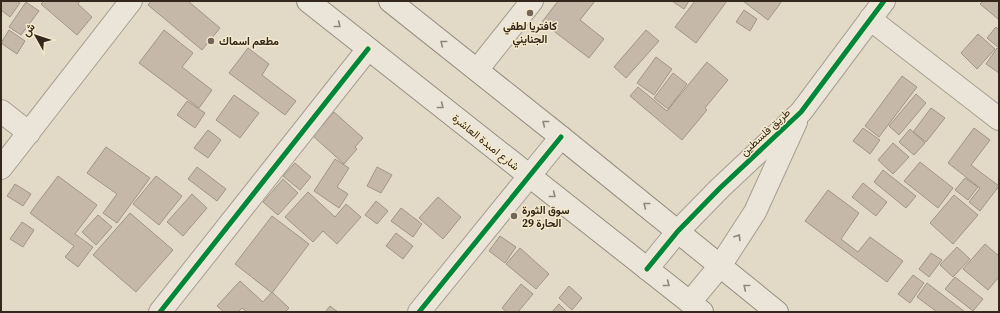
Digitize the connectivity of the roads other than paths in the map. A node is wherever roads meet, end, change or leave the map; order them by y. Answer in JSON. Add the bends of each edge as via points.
{"nodes":[{"id":1,"x":131,"y":1,"type":"edge"},
{"id":2,"x":308,"y":1,"type":"edge"},
{"id":3,"x":390,"y":1,"type":"edge"},
{"id":4,"x":532,"y":1,"type":"edge"},
{"id":5,"x":884,"y":1,"type":"edge"},
{"id":6,"x":870,"y":19,"type":"junction"},
{"id":7,"x":368,"y":49,"type":"junction"},
{"id":8,"x":477,"y":70,"type":"junction"},
{"id":9,"x":1,"y":111,"type":"edge"},
{"id":10,"x":801,"y":112,"type":"junction"},
{"id":11,"x":999,"y":119,"type":"edge"},
{"id":12,"x":29,"y":133,"type":"junction"},
{"id":13,"x":561,"y":137,"type":"junction"},
{"id":14,"x":1,"y":168,"type":"edge"},
{"id":15,"x":529,"y":177,"type":"junction"},
{"id":16,"x":678,"y":231,"type":"junction"},
{"id":17,"x":720,"y":266,"type":"junction"},
{"id":18,"x":647,"y":269,"type":"junction"},
{"id":19,"x":696,"y":307,"type":"edge"},
{"id":20,"x":160,"y":312,"type":"edge"},
{"id":21,"x":419,"y":312,"type":"edge"},
{"id":22,"x":777,"y":312,"type":"edge"}],
"edges":[{"from":1,"to":12,"type":"street"},
{"from":2,"to":7,"type":"street","name":"شارع امبدة العاشرة","one_way":true},
{"from":8,"to":3,"type":"street","one_way":true},
{"from":4,"to":8,"type":"street"},
{"from":5,"to":6,"type":"street","name":"طريق فلسطين"},
{"from":6,"to":10,"type":"street","name":"طريق فلسطين"},
{"from":6,"to":11,"type":"street"},
{"from":7,"to":15,"type":"street","name":"شارع امبدة العاشرة","one_way":true},
{"from":7,"to":20,"type":"street"},
{"from":13,"to":8,"type":"street","one_way":true},
{"from":9,"to":12,"type":"street"},
{"from":10,"to":16,"type":"street","name":"طريق فلسطين"},
{"from":17,"to":10,"type":"street","name":"طريق فلسطين","one_way":true,"via":[[755,212]]},
{"from":12,"to":14,"type":"street"},
{"from":13,"to":15,"type":"street"},
{"from":16,"to":13,"type":"street","one_way":true},
{"from":15,"to":18,"type":"street","name":"شارع امبدة العاشرة","one_way":true},
{"from":15,"to":21,"type":"street"},
{"from":16,"to":17,"type":"street"},
{"from":16,"to":18,"type":"street","name":"طريق فلسطين"},
{"from":17,"to":19,"type":"street","name":"طريق فلسطين"},
{"from":22,"to":17,"type":"street","one_way":true},
{"from":18,"to":19,"type":"street","name":"شارع امبدة العاشرة","one_way":true}]}
